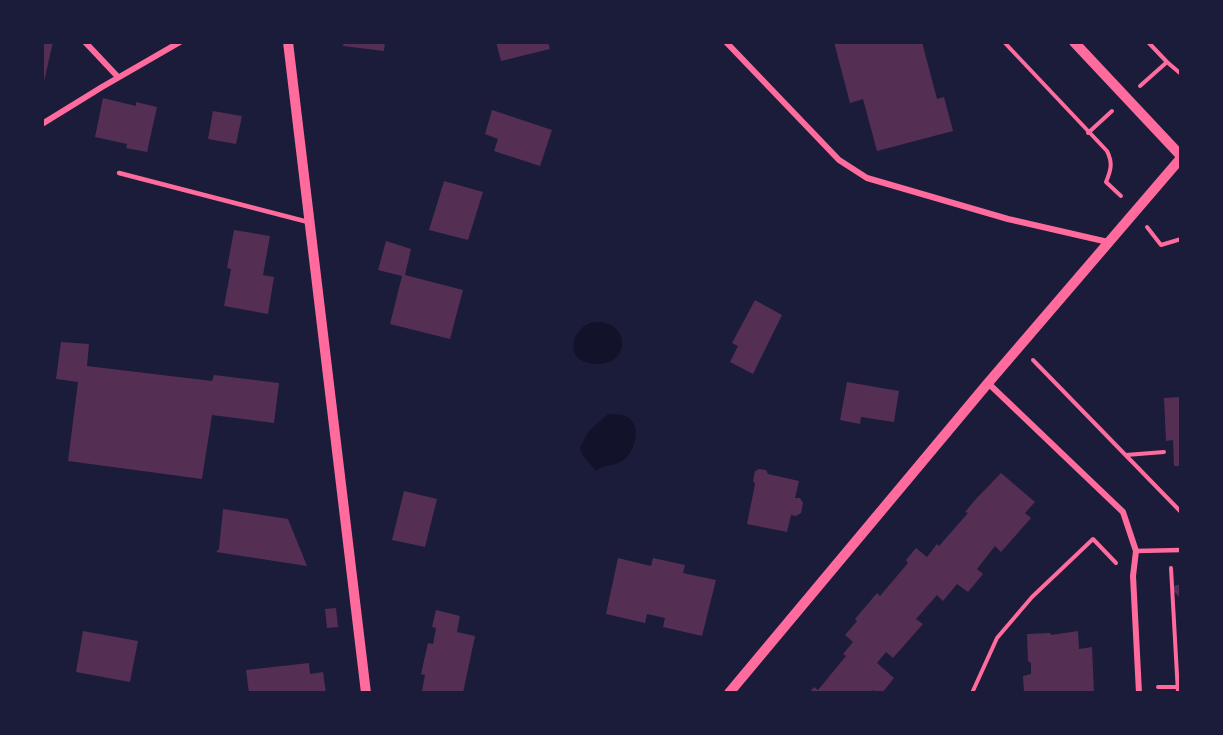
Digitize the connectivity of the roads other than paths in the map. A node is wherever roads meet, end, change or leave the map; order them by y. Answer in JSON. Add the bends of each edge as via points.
{"nodes":[{"id":1,"x":85,"y":42,"type":"edge"},
{"id":2,"x":180,"y":42,"type":"edge"},
{"id":3,"x":288,"y":42,"type":"edge"},
{"id":4,"x":726,"y":42,"type":"edge"},
{"id":5,"x":1074,"y":42,"type":"edge"},
{"id":6,"x":118,"y":77,"type":"junction"},
{"id":7,"x":42,"y":124,"type":"edge"},
{"id":8,"x":1181,"y":157,"type":"edge"},
{"id":9,"x":119,"y":173,"type":"dead end"},
{"id":10,"x":310,"y":223,"type":"junction"},
{"id":11,"x":1108,"y":242,"type":"junction"},
{"id":12,"x":988,"y":383,"type":"junction"},
{"id":13,"x":1181,"y":550,"type":"edge"},
{"id":14,"x":1136,"y":551,"type":"junction"},
{"id":15,"x":366,"y":693,"type":"edge"},
{"id":16,"x":729,"y":693,"type":"edge"},
{"id":17,"x":1139,"y":693,"type":"edge"}],
"edges":[{"from":1,"to":6,"type":"street"},
{"from":2,"to":6,"type":"street"},
{"from":3,"to":10,"type":"street"},
{"from":4,"to":11,"type":"street","via":[[839,160],[867,178],[1008,219]]},
{"from":5,"to":8,"type":"street"},
{"from":6,"to":7,"type":"street"},
{"from":8,"to":11,"type":"street"},
{"from":9,"to":10,"type":"lane"},
{"from":10,"to":15,"type":"street"},
{"from":11,"to":12,"type":"street"},
{"from":12,"to":14,"type":"street","via":[[1123,512]]},
{"from":12,"to":16,"type":"street"},
{"from":13,"to":14,"type":"lane"},
{"from":14,"to":17,"type":"street","via":[[1133,576]]}]}
